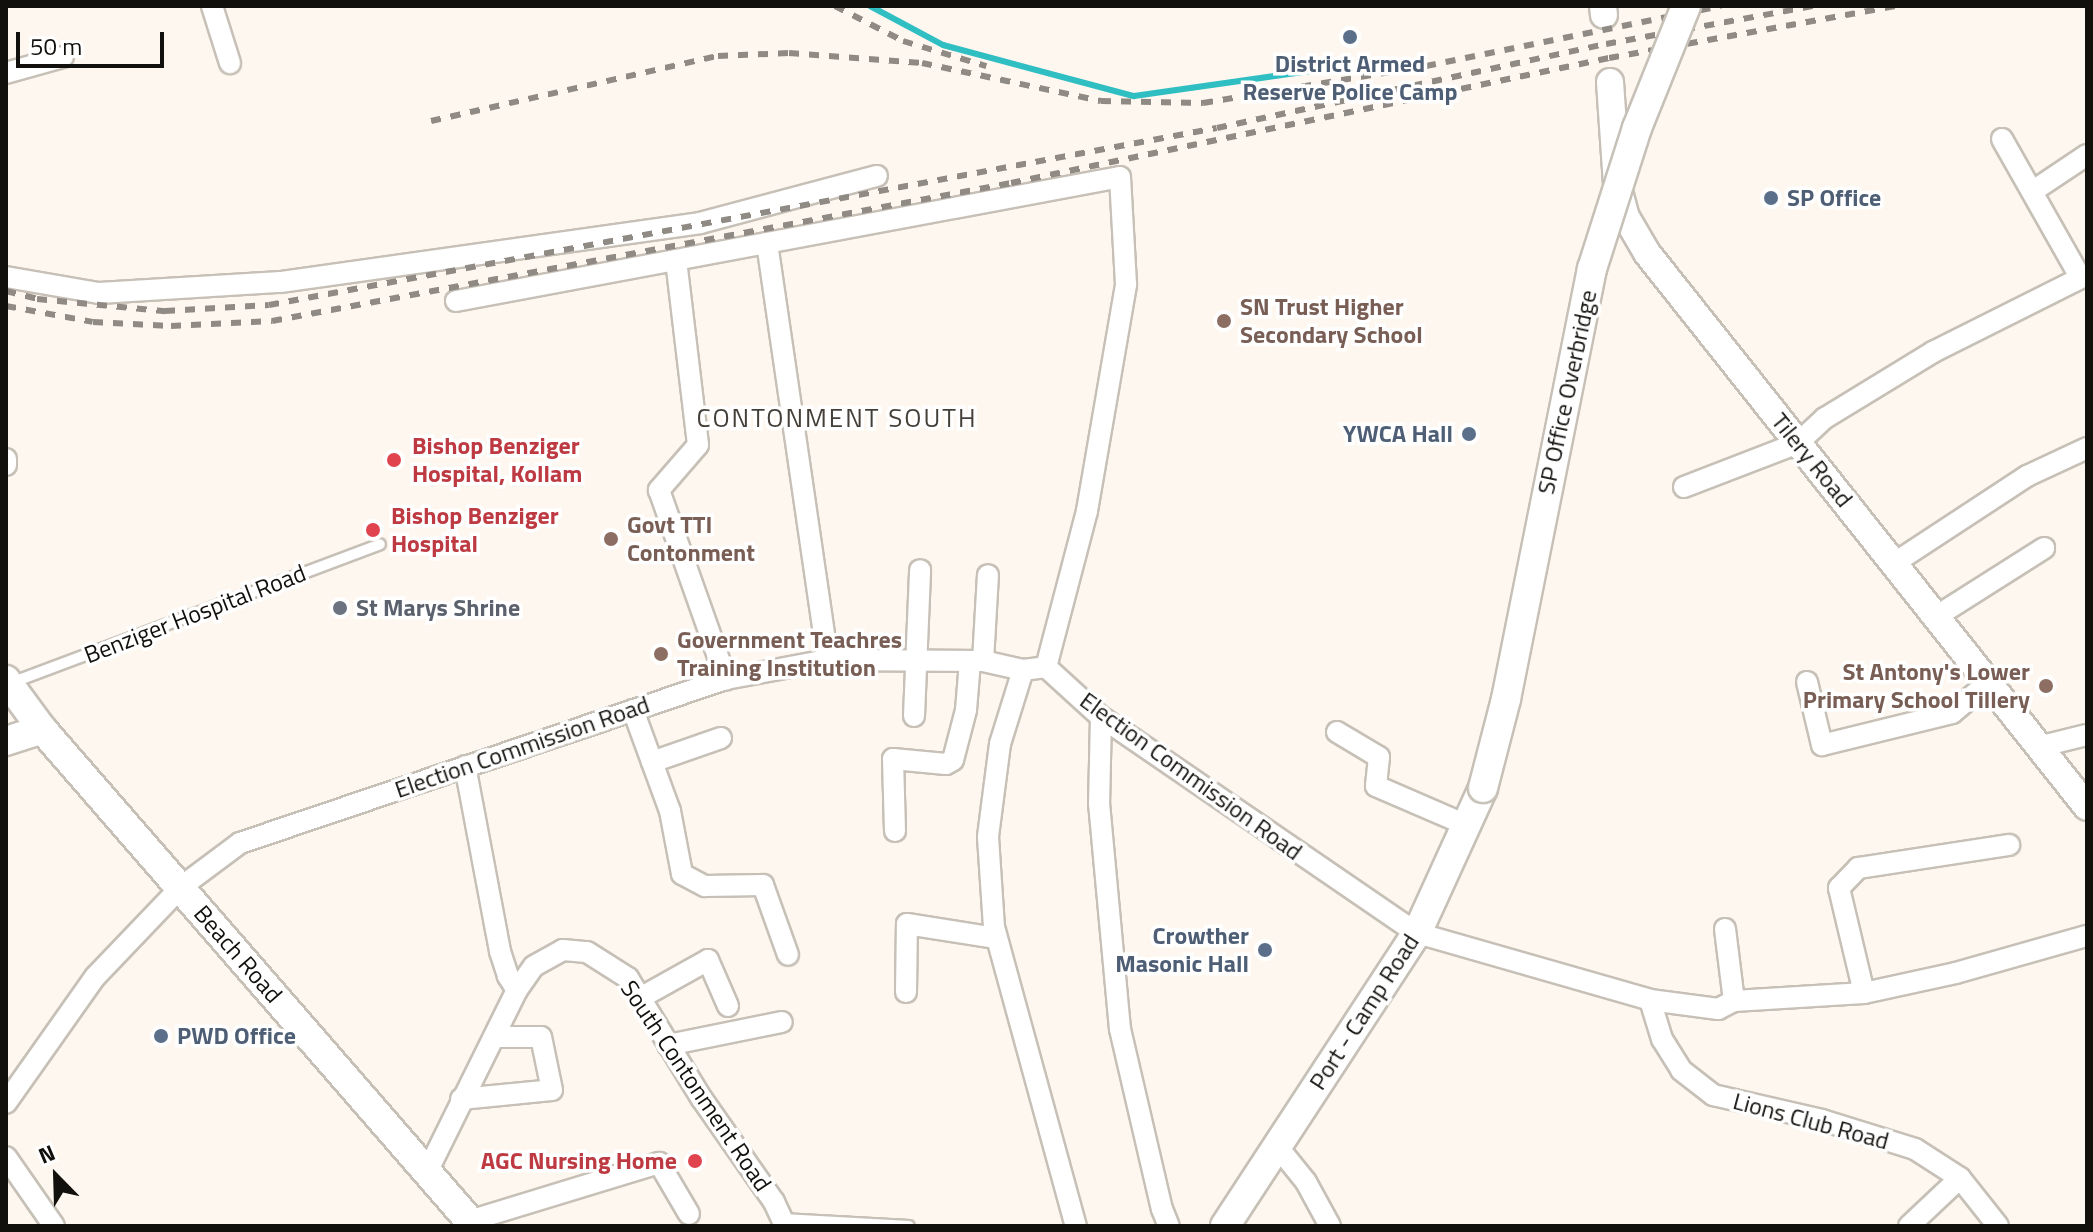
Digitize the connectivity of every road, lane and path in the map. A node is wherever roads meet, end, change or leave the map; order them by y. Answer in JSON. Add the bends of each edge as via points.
{"nodes":[{"id":1,"x":212,"y":6,"type":"edge"},
{"id":2,"x":1686,"y":6,"type":"edge"},
{"id":3,"x":63,"y":57,"type":"dead end"},
{"id":4,"x":230,"y":63,"type":"dead end"},
{"id":5,"x":6,"y":73,"type":"edge"},
{"id":6,"x":1610,"y":82,"type":"dead end"},
{"id":7,"x":2002,"y":139,"type":"dead end"},
{"id":8,"x":2087,"y":155,"type":"edge"},
{"id":9,"x":877,"y":176,"type":"dead end"},
{"id":10,"x":2033,"y":191,"type":"junction"},
{"id":11,"x":767,"y":243,"type":"junction"},
{"id":12,"x":676,"y":260,"type":"junction"},
{"id":13,"x":2084,"y":276,"type":"edge"},
{"id":14,"x":6,"y":277,"type":"edge"},
{"id":15,"x":456,"y":301,"type":"dead end"},
{"id":16,"x":1798,"y":443,"type":"junction"},
{"id":17,"x":2087,"y":448,"type":"edge"},
{"id":18,"x":1684,"y":487,"type":"dead end"},
{"id":19,"x":380,"y":544,"type":"dead end"},
{"id":20,"x":2044,"y":548,"type":"dead end"},
{"id":21,"x":1896,"y":562,"type":"junction"},
{"id":22,"x":920,"y":570,"type":"dead end"},
{"id":23,"x":988,"y":575,"type":"dead end"},
{"id":24,"x":1937,"y":616,"type":"junction"},
{"id":25,"x":828,"y":660,"type":"junction"},
{"id":26,"x":914,"y":660,"type":"junction"},
{"id":27,"x":976,"y":661,"type":"junction"},
{"id":28,"x":1046,"y":667,"type":"junction"},
{"id":29,"x":1023,"y":670,"type":"junction"},
{"id":30,"x":726,"y":679,"type":"junction"},
{"id":31,"x":8,"y":682,"type":"edge"},
{"id":32,"x":1807,"y":682,"type":"dead end"},
{"id":33,"x":1989,"y":682,"type":"junction"},
{"id":34,"x":633,"y":710,"type":"junction"},
{"id":35,"x":914,"y":716,"type":"dead end"},
{"id":36,"x":1101,"y":717,"type":"junction"},
{"id":37,"x":42,"y":729,"type":"junction"},
{"id":38,"x":1337,"y":732,"type":"dead end"},
{"id":39,"x":2087,"y":735,"type":"edge"},
{"id":40,"x":721,"y":738,"type":"dead end"},
{"id":41,"x":6,"y":741,"type":"edge"},
{"id":42,"x":2038,"y":747,"type":"junction"},
{"id":43,"x":652,"y":762,"type":"junction"},
{"id":44,"x":465,"y":766,"type":"junction"},
{"id":45,"x":1483,"y":788,"type":"joint"},
{"id":46,"x":2087,"y":807,"type":"edge"},
{"id":47,"x":1466,"y":825,"type":"junction"},
{"id":48,"x":895,"y":831,"type":"dead end"},
{"id":49,"x":2009,"y":845,"type":"dead end"},
{"id":50,"x":181,"y":887,"type":"junction"},
{"id":51,"x":1725,"y":929,"type":"dead end"},
{"id":52,"x":1417,"y":933,"type":"junction"},
{"id":53,"x":2087,"y":936,"type":"edge"},
{"id":54,"x":995,"y":938,"type":"junction"},
{"id":55,"x":788,"y":955,"type":"dead end"},
{"id":56,"x":517,"y":990,"type":"junction"},
{"id":57,"x":906,"y":992,"type":"dead end"},
{"id":58,"x":1864,"y":993,"type":"junction"},
{"id":59,"x":640,"y":998,"type":"junction"},
{"id":60,"x":1650,"y":1000,"type":"junction"},
{"id":61,"x":1734,"y":1001,"type":"junction"},
{"id":62,"x":728,"y":1006,"type":"dead end"},
{"id":63,"x":782,"y":1022,"type":"dead end"},
{"id":64,"x":494,"y":1037,"type":"junction"},
{"id":65,"x":668,"y":1045,"type":"junction"},
{"id":66,"x":461,"y":1099,"type":"junction"},
{"id":67,"x":6,"y":1103,"type":"edge"},
{"id":68,"x":1277,"y":1146,"type":"junction"},
{"id":69,"x":6,"y":1157,"type":"edge"},
{"id":70,"x":427,"y":1172,"type":"junction"},
{"id":71,"x":1960,"y":1178,"type":"junction"},
{"id":72,"x":689,"y":1214,"type":"dead end"},
{"id":73,"x":471,"y":1223,"type":"edge"},
{"id":74,"x":784,"y":1223,"type":"edge"},
{"id":75,"x":54,"y":1226,"type":"edge"},
{"id":76,"x":909,"y":1226,"type":"edge"},
{"id":77,"x":1076,"y":1226,"type":"edge"},
{"id":78,"x":1169,"y":1226,"type":"edge"},
{"id":79,"x":1225,"y":1226,"type":"edge"},
{"id":80,"x":1330,"y":1226,"type":"edge"},
{"id":81,"x":1909,"y":1226,"type":"edge"},
{"id":82,"x":1998,"y":1226,"type":"edge"}],
"edges":[{"from":1,"to":4,"type":"street"},
{"from":2,"to":45,"type":"main road","name":"SP Office Overbridge","bridge":true,"via":[[1637,128],[1592,269],[1506,699]]},
{"from":3,"to":5,"type":"street"},
{"from":6,"to":16,"type":"street","name":"Tilery Road","via":[[1617,184],[1626,217],[1647,253]]},
{"from":7,"to":10,"type":"street"},
{"from":8,"to":10,"type":"street"},
{"from":9,"to":14,"type":"street","via":[[700,223],[281,282],[99,293]]},
{"from":10,"to":13,"type":"street"},
{"from":11,"to":12,"type":"street"},
{"from":11,"to":25,"type":"street"},
{"from":11,"to":28,"type":"street","via":[[1120,177],[1126,285],[1087,511]]},
{"from":12,"to":15,"type":"street"},
{"from":12,"to":30,"type":"street","via":[[698,445],[659,490]]},
{"from":13,"to":16,"type":"street","via":[[1933,352],[1825,418]]},
{"from":16,"to":18,"type":"street"},
{"from":16,"to":21,"type":"street","name":"Tilery Road"},
{"from":17,"to":21,"type":"street","via":[[2027,476]]},
{"from":19,"to":31,"type":"lane","name":"Benziger Hospital Road"},
{"from":20,"to":24,"type":"street"},
{"from":21,"to":24,"type":"street","name":"Tilery Road"},
{"from":22,"to":26,"type":"street"},
{"from":23,"to":27,"type":"street"},
{"from":24,"to":33,"type":"street","name":"Tilery Road"},
{"from":25,"to":26,"type":"street","name":"Election Commission Road"},
{"from":25,"to":30,"type":"street","name":"Election Commission Road"},
{"from":26,"to":27,"type":"street","name":"Election Commission Road"},
{"from":26,"to":35,"type":"street"},
{"from":27,"to":29,"type":"street","name":"Election Commission Road"},
{"from":27,"to":48,"type":"street","via":[[953,760],[946,764],[893,759]]},
{"from":28,"to":29,"type":"street","name":"Election Commission Road"},
{"from":28,"to":36,"type":"street","name":"Election Commission Road"},
{"from":29,"to":54,"type":"street","via":[[1000,744],[988,837]]},
{"from":30,"to":34,"type":"street","name":"Election Commission Road"},
{"from":31,"to":37,"type":"main road","name":"Beach Road"},
{"from":32,"to":33,"type":"street","via":[[1822,745],[1952,713]]},
{"from":33,"to":42,"type":"street","name":"Tilery Road"},
{"from":34,"to":43,"type":"street"},
{"from":34,"to":44,"type":"street","name":"Election Commission Road"},
{"from":36,"to":52,"type":"street","name":"Election Commission Road"},
{"from":36,"to":78,"type":"street","via":[[1099,803],[1120,1029]]},
{"from":37,"to":41,"type":"main road"},
{"from":37,"to":50,"type":"main road","name":"Beach Road"},
{"from":38,"to":47,"type":"street","via":[[1379,757],[1376,786]]},
{"from":39,"to":42,"type":"street"},
{"from":40,"to":43,"type":"street"},
{"from":42,"to":46,"type":"street","name":"Tilery Road"},
{"from":43,"to":55,"type":"street","via":[[670,811],[682,874],[705,886],[763,885]]},
{"from":44,"to":50,"type":"street","name":"Election Commission Road","via":[[240,843]]},
{"from":44,"to":56,"type":"street","via":[[500,951]]},
{"from":45,"to":47,"type":"main road","name":"Port - Camp Road"},
{"from":47,"to":52,"type":"main road","name":"Port - Camp Road"},
{"from":49,"to":58,"type":"street","via":[[1858,868],[1839,888]]},
{"from":50,"to":67,"type":"street","name":"Election Commission Road","via":[[95,977]]},
{"from":50,"to":70,"type":"main road","name":"Beach Road"},
{"from":51,"to":61,"type":"street"},
{"from":52,"to":60,"type":"street"},
{"from":52,"to":68,"type":"main road","name":"Port - Camp Road"},
{"from":53,"to":58,"type":"street"},
{"from":54,"to":57,"type":"street","via":[[907,924]]},
{"from":54,"to":77,"type":"street"},
{"from":56,"to":59,"type":"street","name":"South Contonment Road","via":[[534,966],[563,950],[587,952],[628,978]]},
{"from":56,"to":64,"type":"street","name":"South Contonment Road"},
{"from":58,"to":61,"type":"street"},
{"from":59,"to":62,"type":"street","via":[[708,960]]},
{"from":59,"to":65,"type":"street","name":"South Contonment Road"},
{"from":60,"to":61,"type":"street","via":[[1718,1009]]},
{"from":60,"to":71,"type":"street","name":"Lions Club Road","via":[[1662,1039],[1681,1070],[1713,1095],[1915,1149]]},
{"from":63,"to":65,"type":"street"},
{"from":64,"to":66,"type":"street","name":"South Contonment Road"},
{"from":64,"to":66,"type":"street","via":[[541,1037],[552,1090]]},
{"from":65,"to":74,"type":"street","name":"South Contonment Road"},
{"from":66,"to":70,"type":"street","name":"South Contonment Road"},
{"from":68,"to":79,"type":"main road","name":"Port - Camp Road"},
{"from":68,"to":80,"type":"street","via":[[1306,1182]]},
{"from":69,"to":75,"type":"street"},
{"from":70,"to":73,"type":"main road","name":"Beach Road"},
{"from":71,"to":81,"type":"street"},
{"from":71,"to":82,"type":"street","name":"Lions Club Road"},
{"from":72,"to":73,"type":"street","via":[[659,1163]]},
{"from":74,"to":76,"type":"lane"}]}
